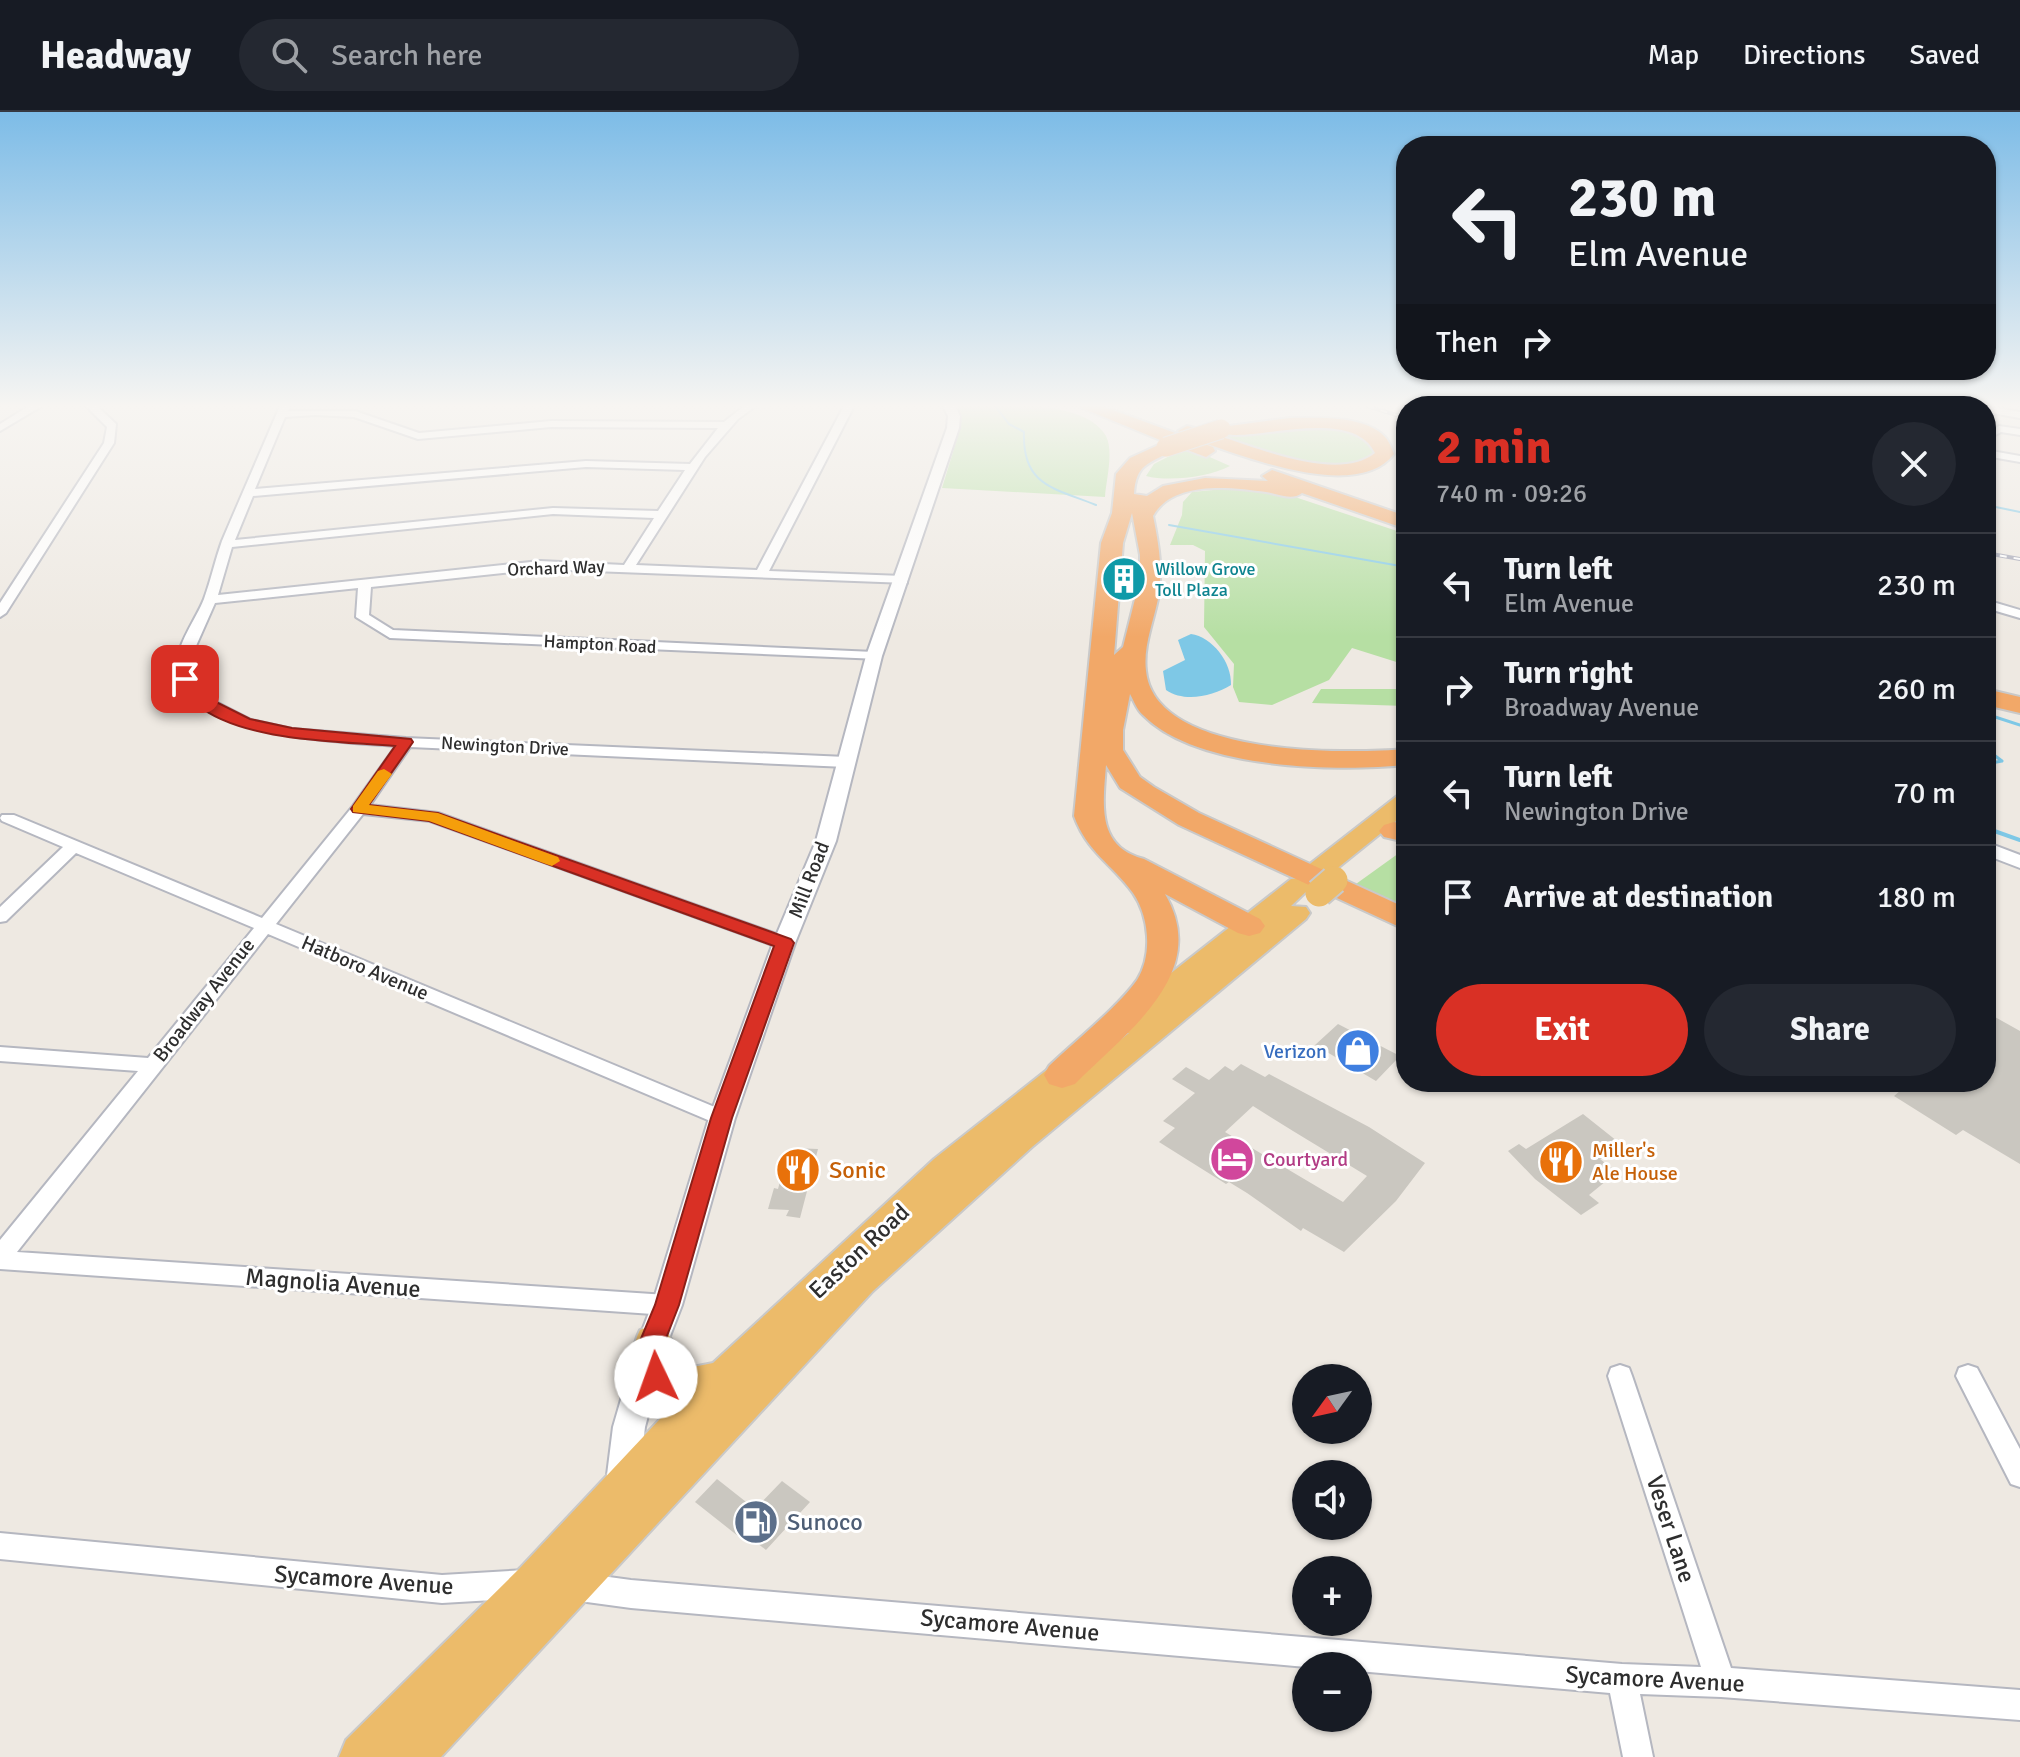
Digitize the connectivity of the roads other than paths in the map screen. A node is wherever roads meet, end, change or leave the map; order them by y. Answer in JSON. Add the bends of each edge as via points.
{"nodes":[{"id":1,"x":84,"y":483,"type":"edge"},
{"id":2,"x":255,"y":483,"type":"edge"},
{"id":3,"x":369,"y":483,"type":"edge"},
{"id":4,"x":684,"y":483,"type":"edge"},
{"id":5,"x":809,"y":483,"type":"edge"},
{"id":6,"x":935,"y":483,"type":"edge"},
{"id":7,"x":1117,"y":483,"type":"edge"},
{"id":8,"x":1126,"y":483,"type":"edge"},
{"id":9,"x":1140,"y":483,"type":"edge"},
{"id":10,"x":1294,"y":483,"type":"edge"},
{"id":11,"x":1327,"y":483,"type":"edge"},
{"id":12,"x":251,"y":493,"type":"junction"},
{"id":13,"x":1122,"y":494,"type":"junction"},
{"id":14,"x":1396,"y":508,"type":"edge"},
{"id":15,"x":664,"y":515,"type":"junction"},
{"id":16,"x":1142,"y":517,"type":"junction"},
{"id":17,"x":1396,"y":520,"type":"edge"},
{"id":18,"x":1396,"y":521,"type":"edge"},
{"id":19,"x":227,"y":544,"type":"junction"},
{"id":20,"x":629,"y":567,"type":"junction"},
{"id":21,"x":762,"y":573,"type":"junction"},
{"id":22,"x":903,"y":580,"type":"junction"},
{"id":23,"x":365,"y":585,"type":"junction"},
{"id":24,"x":210,"y":600,"type":"junction"},
{"id":25,"x":1996,"y":607,"type":"edge"},
{"id":26,"x":0,"y":613,"type":"edge"},
{"id":27,"x":2020,"y":614,"type":"edge"},
{"id":28,"x":1134,"y":650,"type":"junction"},
{"id":29,"x":874,"y":656,"type":"junction"},
{"id":30,"x":1996,"y":683,"type":"edge"},
{"id":31,"x":2020,"y":689,"type":"edge"},
{"id":32,"x":1996,"y":699,"type":"edge"},
{"id":33,"x":2020,"y":705,"type":"edge"},
{"id":34,"x":1093,"y":737,"type":"junction"},
{"id":35,"x":406,"y":742,"type":"junction"},
{"id":36,"x":1396,"y":758,"type":"edge"},
{"id":37,"x":846,"y":762,"type":"junction"},
{"id":38,"x":359,"y":809,"type":"junction"},
{"id":39,"x":1396,"y":810,"type":"edge"},
{"id":40,"x":8,"y":818,"type":"dead end"},
{"id":41,"x":1396,"y":832,"type":"edge"},
{"id":42,"x":1095,"y":836,"type":"junction"},
{"id":43,"x":75,"y":845,"type":"junction"},
{"id":44,"x":1996,"y":852,"type":"edge"},
{"id":45,"x":2020,"y":862,"type":"edge"},
{"id":46,"x":1317,"y":883,"type":"junction"},
{"id":47,"x":1396,"y":915,"type":"edge"},
{"id":48,"x":0,"y":917,"type":"edge"},
{"id":49,"x":1396,"y":923,"type":"edge"},
{"id":50,"x":263,"y":926,"type":"junction"},
{"id":51,"x":1249,"y":926,"type":"junction"},
{"id":52,"x":784,"y":943,"type":"junction"},
{"id":53,"x":0,"y":1054,"type":"edge"},
{"id":54,"x":153,"y":1065,"type":"junction"},
{"id":55,"x":1062,"y":1075,"type":"junction"},
{"id":56,"x":722,"y":1118,"type":"junction"},
{"id":57,"x":0,"y":1258,"type":"edge"},
{"id":58,"x":667,"y":1305,"type":"junction"},
{"id":59,"x":653,"y":1341,"type":"junction"},
{"id":60,"x":728,"y":1373,"type":"junction"},
{"id":61,"x":1620,"y":1376,"type":"dead end"},
{"id":62,"x":1968,"y":1376,"type":"dead end"},
{"id":63,"x":2020,"y":1475,"type":"edge"},
{"id":64,"x":622,"y":1509,"type":"junction"},
{"id":65,"x":0,"y":1546,"type":"edge"},
{"id":66,"x":553,"y":1585,"type":"junction"},
{"id":67,"x":1622,"y":1679,"type":"junction"},
{"id":68,"x":1721,"y":1682,"type":"junction"},
{"id":69,"x":2020,"y":1705,"type":"edge"},
{"id":70,"x":363,"y":1757,"type":"edge"},
{"id":71,"x":408,"y":1757,"type":"edge"},
{"id":72,"x":1638,"y":1757,"type":"edge"}],
"edges":[{"from":1,"to":26,"type":"street"},
{"from":2,"to":12,"type":"street","name":"Newington Drive"},
{"from":3,"to":12,"type":"street"},
{"from":4,"to":15,"type":"street"},
{"from":5,"to":21,"type":"street"},
{"from":6,"to":22,"type":"street","name":"Mill Road"},
{"from":7,"to":13,"type":"highway"},
{"from":8,"to":13,"type":"highway"},
{"from":9,"to":16,"type":"highway"},
{"from":10,"to":17,"type":"highway"},
{"from":11,"to":14,"type":"highway"},
{"from":12,"to":19,"type":"street","name":"Newington Drive"},
{"from":13,"to":34,"type":"highway","via":[[1112,543]]},
{"from":15,"to":19,"type":"street","via":[[553,511]]},
{"from":15,"to":20,"type":"street"},
{"from":16,"to":18,"type":"highway","via":[[1166,492],[1231,484],[1287,491]]},
{"from":16,"to":28,"type":"highway","via":[[1151,555],[1145,618]]},
{"from":19,"to":24,"type":"street","name":"Newington Drive"},
{"from":20,"to":21,"type":"street","name":"Orchard Way"},
{"from":20,"to":23,"type":"street","name":"Orchard Way","via":[[540,565]]},
{"from":21,"to":22,"type":"street","name":"Orchard Way"},
{"from":22,"to":29,"type":"street","name":"Mill Road"},
{"from":23,"to":24,"type":"street","name":"Orchard Way"},
{"from":23,"to":29,"type":"street","name":"Hampton Road","via":[[362,617],[390,634]]},
{"from":24,"to":35,"type":"street","name":"Newington Drive","via":[[185,655],[185,679],[201,700],[246,723],[292,733]]},
{"from":25,"to":27,"type":"street"},
{"from":28,"to":36,"type":"highway","via":[[1137,687],[1147,702],[1164,718],[1199,736],[1307,761]]},
{"from":28,"to":47,"type":"highway","via":[[1124,658],[1110,730],[1110,750],[1130,782],[1189,819]]},
{"from":29,"to":37,"type":"street","name":"Mill Road"},
{"from":30,"to":31,"type":"highway"},
{"from":32,"to":33,"type":"highway"},
{"from":34,"to":42,"type":"highway","via":[[1087,799]]},
{"from":34,"to":49,"type":"highway","via":[[1107,769],[1146,803]]},
{"from":35,"to":37,"type":"street","name":"Newington Drive"},
{"from":35,"to":38,"type":"street","name":"Broadway Avenue"},
{"from":37,"to":52,"type":"street","name":"Mill Road","via":[[826,841]]},
{"from":38,"to":50,"type":"street","name":"Broadway Avenue"},
{"from":38,"to":52,"type":"street","via":[[432,816]]},
{"from":39,"to":46,"type":"highway","name":"Easton Road"},
{"from":40,"to":43,"type":"street","name":"Hatboro Avenue"},
{"from":41,"to":46,"type":"highway","name":"Easton Road"},
{"from":42,"to":51,"type":"highway","via":[[1127,861]]},
{"from":42,"to":55,"type":"highway","via":[[1151,896],[1160,917],[1164,953],[1148,989]]},
{"from":43,"to":48,"type":"street"},
{"from":43,"to":50,"type":"street","name":"Hatboro Avenue"},
{"from":44,"to":45,"type":"street"},
{"from":46,"to":51,"type":"highway","name":"Easton Road"},
{"from":46,"to":64,"type":"highway","name":"Easton Road","via":[[909,1234],[717,1434]]},
{"from":50,"to":54,"type":"street","name":"Broadway Avenue"},
{"from":50,"to":56,"type":"street","name":"Hatboro Avenue"},
{"from":51,"to":55,"type":"highway","name":"Easton Road"},
{"from":52,"to":56,"type":"street","name":"Mill Road"},
{"from":53,"to":54,"type":"street"},
{"from":54,"to":57,"type":"street","name":"Broadway Avenue"},
{"from":55,"to":60,"type":"highway","name":"Easton Road","via":[[946,1168]]},
{"from":56,"to":58,"type":"street","name":"Mill Road"},
{"from":57,"to":58,"type":"street","name":"Magnolia Avenue"},
{"from":58,"to":59,"type":"street","name":"Mill Road"},
{"from":59,"to":60,"type":"highway","via":[[656,1377],[672,1387],[695,1388]]},
{"from":59,"to":64,"type":"street","name":"Mill Road","via":[[629,1427]]},
{"from":60,"to":64,"type":"highway","name":"Easton Road"},
{"from":61,"to":68,"type":"street","name":"Veser Lane"},
{"from":62,"to":63,"type":"street"},
{"from":64,"to":66,"type":"highway","name":"Easton Road"},
{"from":65,"to":66,"type":"street","name":"Sycamore Avenue","via":[[442,1589]]},
{"from":66,"to":67,"type":"street","name":"Sycamore Avenue"},
{"from":66,"to":70,"type":"highway","name":"Easton Road"},
{"from":66,"to":71,"type":"highway","name":"Easton Road"},
{"from":67,"to":68,"type":"street","name":"Sycamore Avenue"},
{"from":67,"to":72,"type":"street"},
{"from":68,"to":69,"type":"street","name":"Sycamore Avenue"}]}
